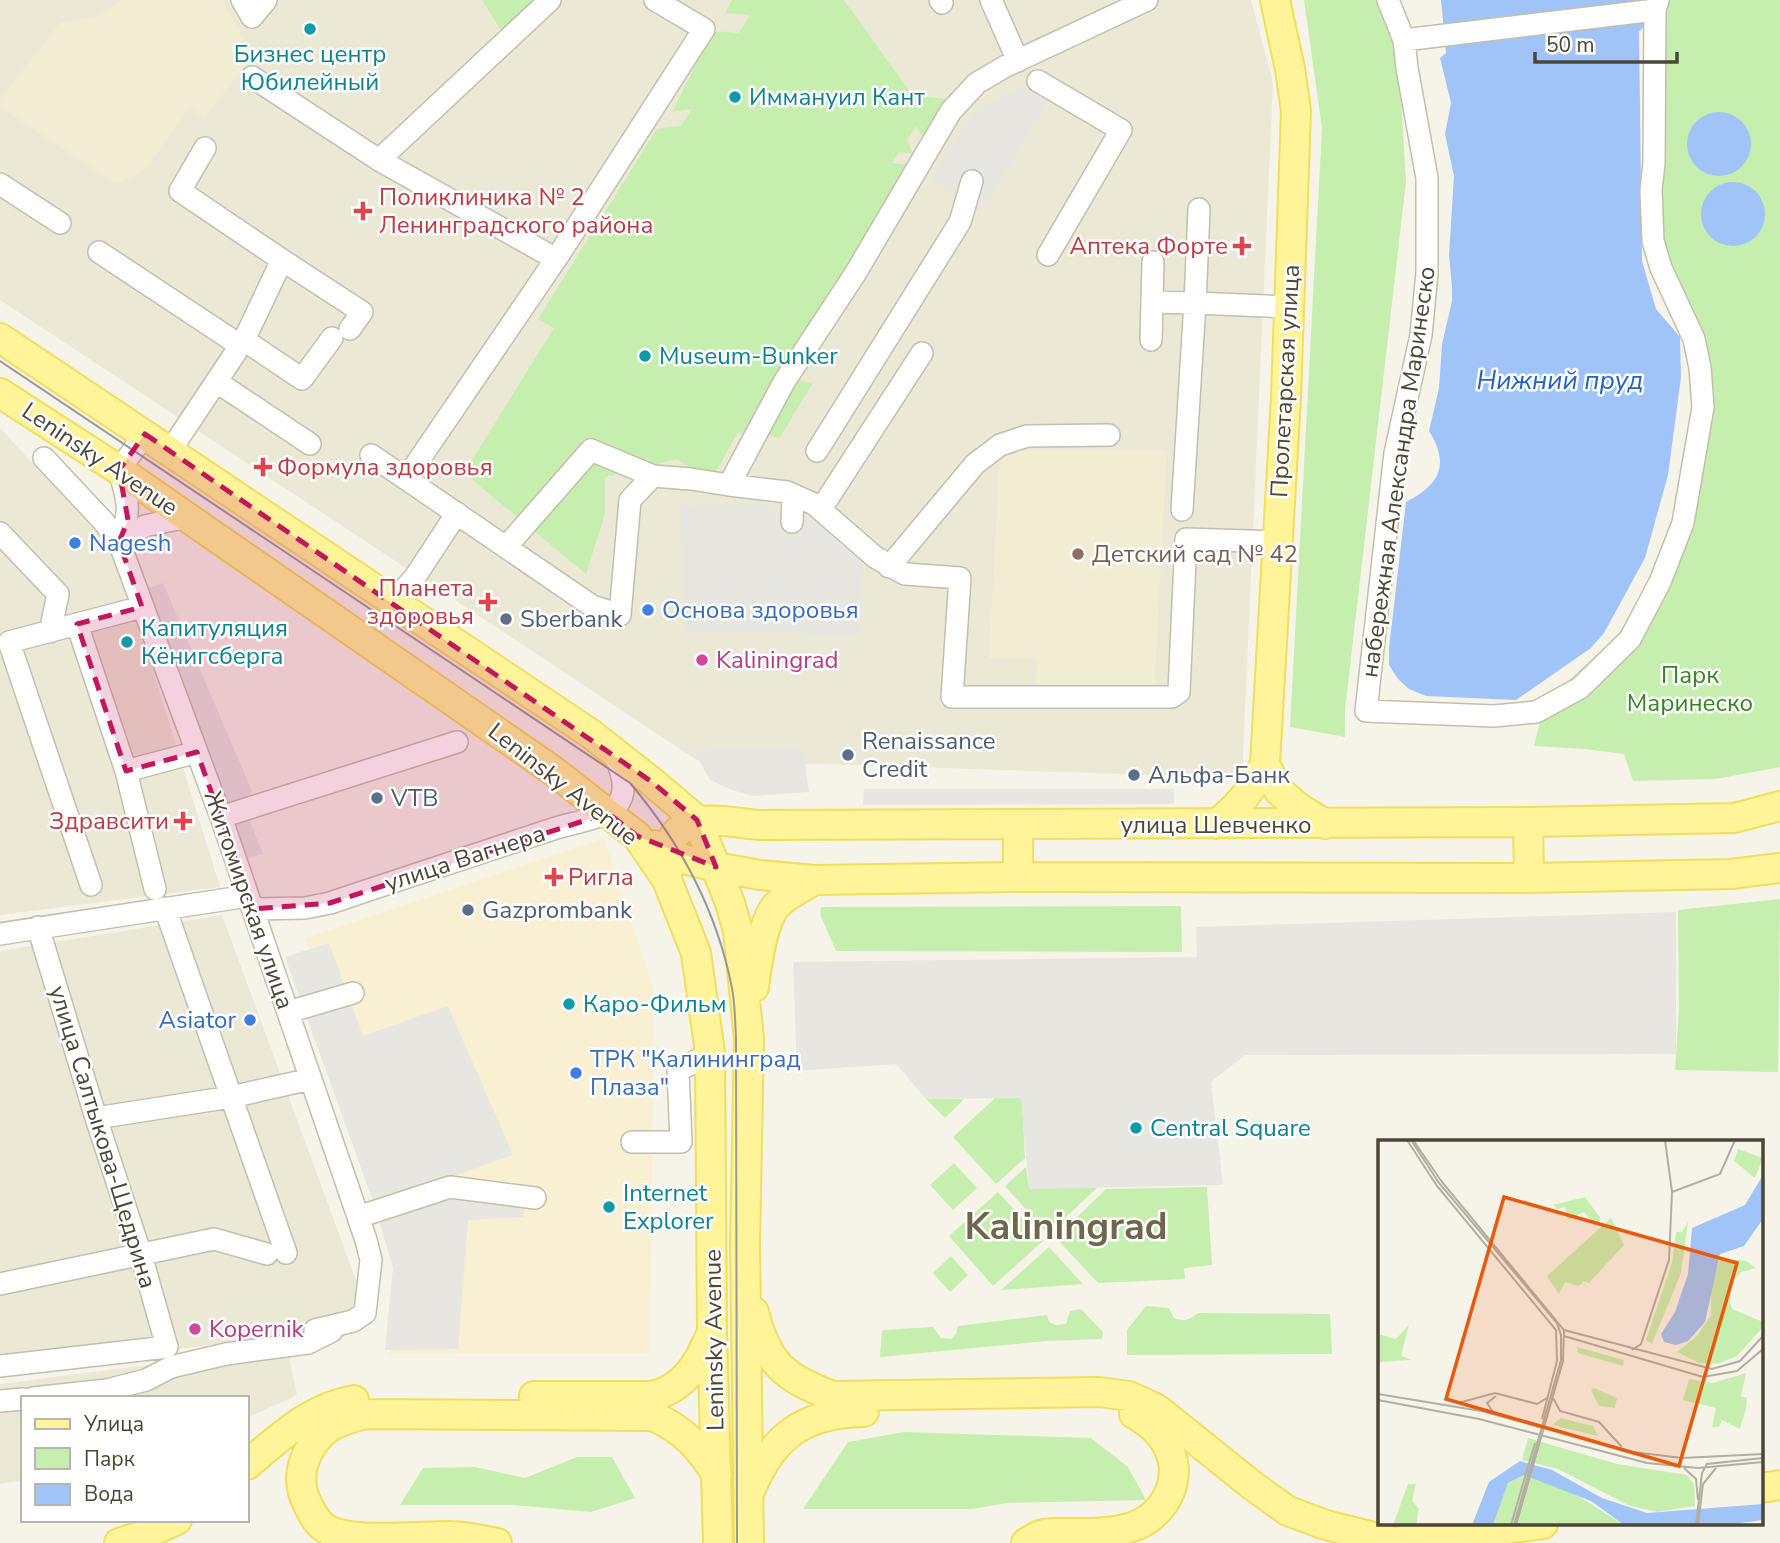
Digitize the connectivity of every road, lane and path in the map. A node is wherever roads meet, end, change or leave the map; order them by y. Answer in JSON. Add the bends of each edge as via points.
{"nodes":[{"id":1,"x":242,"y":0,"type":"edge"},
{"id":2,"x":266,"y":0,"type":"edge"},
{"id":3,"x":550,"y":0,"type":"edge"},
{"id":4,"x":655,"y":0,"type":"edge"},
{"id":5,"x":991,"y":0,"type":"edge"},
{"id":6,"x":1147,"y":0,"type":"edge"},
{"id":7,"x":1275,"y":0,"type":"edge"},
{"id":8,"x":1388,"y":0,"type":"edge"},
{"id":9,"x":1657,"y":5,"type":"edge"},
{"id":10,"x":1405,"y":40,"type":"junction"},
{"id":11,"x":1018,"y":61,"type":"junction"},
{"id":12,"x":251,"y":77,"type":"dead end"},
{"id":13,"x":1038,"y":81,"type":"dead end"},
{"id":14,"x":205,"y":148,"type":"dead end"},
{"id":15,"x":379,"y":160,"type":"junction"},
{"id":16,"x":972,"y":181,"type":"dead end"},
{"id":17,"x":0,"y":184,"type":"edge"},
{"id":18,"x":1199,"y":209,"type":"dead end"},
{"id":19,"x":60,"y":223,"type":"dead end"},
{"id":20,"x":99,"y":252,"type":"dead end"},
{"id":21,"x":1048,"y":255,"type":"dead end"},
{"id":22,"x":556,"y":259,"type":"junction"},
{"id":23,"x":282,"y":260,"type":"junction"},
{"id":24,"x":1153,"y":262,"type":"dead end"},
{"id":25,"x":1152,"y":302,"type":"junction"},
{"id":26,"x":1195,"y":303,"type":"junction"},
{"id":27,"x":1290,"y":307,"type":"junction"},
{"id":28,"x":0,"y":338,"type":"edge"},
{"id":29,"x":1152,"y":341,"type":"dead end"},
{"id":30,"x":243,"y":343,"type":"junction"},
{"id":31,"x":922,"y":354,"type":"dead end"},
{"id":32,"x":217,"y":382,"type":"junction"},
{"id":33,"x":0,"y":393,"type":"edge"},
{"id":34,"x":145,"y":434,"type":"junction"},
{"id":35,"x":1109,"y":435,"type":"dead end"},
{"id":36,"x":310,"y":444,"type":"dead end"},
{"id":37,"x":170,"y":451,"type":"junction"},
{"id":38,"x":817,"y":451,"type":"dead end"},
{"id":39,"x":371,"y":454,"type":"dead end"},
{"id":40,"x":44,"y":458,"type":"dead end"},
{"id":41,"x":119,"y":470,"type":"junction"},
{"id":42,"x":653,"y":476,"type":"junction"},
{"id":43,"x":406,"y":478,"type":"junction"},
{"id":44,"x":729,"y":485,"type":"junction"},
{"id":45,"x":793,"y":495,"type":"junction"},
{"id":46,"x":821,"y":509,"type":"junction"},
{"id":47,"x":1182,"y":510,"type":"dead end"},
{"id":48,"x":457,"y":513,"type":"junction"},
{"id":49,"x":187,"y":517,"type":"junction"},
{"id":50,"x":792,"y":522,"type":"dead end"},
{"id":51,"x":0,"y":533,"type":"edge"},
{"id":52,"x":119,"y":542,"type":"junction"},
{"id":53,"x":1277,"y":542,"type":"junction"},
{"id":54,"x":506,"y":547,"type":"junction"},
{"id":55,"x":889,"y":567,"type":"junction"},
{"id":56,"x":393,"y":602,"type":"junction"},
{"id":57,"x":142,"y":607,"type":"junction"},
{"id":58,"x":77,"y":624,"type":"junction"},
{"id":59,"x":50,"y":632,"type":"junction"},
{"id":60,"x":457,"y":741,"type":"dead end"},
{"id":61,"x":612,"y":750,"type":"junction"},
{"id":62,"x":197,"y":751,"type":"junction"},
{"id":63,"x":1265,"y":764,"type":"junction"},
{"id":64,"x":126,"y":771,"type":"junction"},
{"id":65,"x":1780,"y":806,"type":"edge"},
{"id":66,"x":608,"y":813,"type":"junction"},
{"id":67,"x":221,"y":817,"type":"junction"},
{"id":68,"x":697,"y":820,"type":"junction"},
{"id":69,"x":1528,"y":822,"type":"junction"},
{"id":70,"x":1216,"y":824,"type":"junction"},
{"id":71,"x":1325,"y":824,"type":"junction"},
{"id":72,"x":1018,"y":826,"type":"junction"},
{"id":73,"x":668,"y":866,"type":"junction"},
{"id":74,"x":716,"y":867,"type":"junction"},
{"id":75,"x":1780,"y":868,"type":"edge"},
{"id":76,"x":1018,"y":877,"type":"junction"},
{"id":77,"x":1528,"y":878,"type":"junction"},
{"id":78,"x":814,"y":880,"type":"junction"},
{"id":79,"x":90,"y":885,"type":"dead end"},
{"id":80,"x":155,"y":889,"type":"dead end"},
{"id":81,"x":250,"y":902,"type":"junction"},
{"id":82,"x":165,"y":908,"type":"junction"},
{"id":83,"x":38,"y":928,"type":"junction"},
{"id":84,"x":0,"y":934,"type":"edge"},
{"id":85,"x":353,"y":993,"type":"dead end"},
{"id":86,"x":288,"y":1012,"type":"junction"},
{"id":87,"x":749,"y":1039,"type":"junction"},
{"id":88,"x":710,"y":1053,"type":"junction"},
{"id":89,"x":311,"y":1079,"type":"junction"},
{"id":90,"x":231,"y":1097,"type":"junction"},
{"id":91,"x":96,"y":1118,"type":"junction"},
{"id":92,"x":632,"y":1142,"type":"dead end"},
{"id":93,"x":535,"y":1198,"type":"dead end"},
{"id":94,"x":358,"y":1217,"type":"junction"},
{"id":95,"x":141,"y":1255,"type":"junction"},
{"id":96,"x":746,"y":1279,"type":"junction"},
{"id":97,"x":0,"y":1284,"type":"edge"},
{"id":98,"x":353,"y":1321,"type":"junction"},
{"id":99,"x":314,"y":1330,"type":"dead end"},
{"id":100,"x":712,"y":1331,"type":"junction"},
{"id":101,"x":0,"y":1366,"type":"edge"},
{"id":102,"x":52,"y":1396,"type":"edge"},
{"id":103,"x":21,"y":1399,"type":"edge"},
{"id":104,"x":0,"y":1401,"type":"edge"},
{"id":105,"x":248,"y":1464,"type":"edge"},
{"id":106,"x":1780,"y":1485,"type":"edge"},
{"id":107,"x":718,"y":1486,"type":"junction"},
{"id":108,"x":1762,"y":1488,"type":"edge"},
{"id":109,"x":749,"y":1495,"type":"junction"},
{"id":110,"x":173,"y":1522,"type":"edge"},
{"id":111,"x":1526,"y":1526,"type":"edge"},
{"id":112,"x":1386,"y":1542,"type":"edge"},
{"id":113,"x":119,"y":1543,"type":"edge"},
{"id":114,"x":497,"y":1543,"type":"edge"},
{"id":115,"x":718,"y":1543,"type":"edge"},
{"id":116,"x":749,"y":1543,"type":"edge"},
{"id":117,"x":1026,"y":1543,"type":"edge"}],
"edges":[{"from":1,"to":2,"type":"street","via":[[252,18]]},
{"from":3,"to":15,"type":"street"},
{"from":4,"to":22,"type":"street","via":[[704,29]]},
{"from":5,"to":11,"type":"street"},
{"from":6,"to":11,"type":"street"},
{"from":7,"to":27,"type":"main road","name":"Пролетарская улица","via":[[1296,111]]},
{"from":8,"to":10,"type":"street","name":"набережная Александра Маринеско"},
{"from":9,"to":10,"type":"street"},
{"from":9,"to":10,"type":"street","name":"набережная Александра Маринеско","via":[[1653,241],[1694,339],[1700,368],[1703,407],[1695,464],[1683,523],[1660,582],[1630,639],[1580,688],[1536,712],[1494,716],[1366,711],[1395,453],[1421,335],[1427,274],[1427,178]]},
{"from":11,"to":44,"type":"street","via":[[976,83],[951,111],[855,274],[784,382]]},
{"from":12,"to":15,"type":"street"},
{"from":13,"to":21,"type":"street","via":[[1121,130]]},
{"from":14,"to":23,"type":"street","via":[[180,191]]},
{"from":15,"to":22,"type":"street"},
{"from":16,"to":38,"type":"street","via":[[960,222]]},
{"from":17,"to":19,"type":"street"},
{"from":18,"to":26,"type":"street"},
{"from":20,"to":30,"type":"street"},
{"from":22,"to":43,"type":"street"},
{"from":23,"to":30,"type":"street"},
{"from":23,"to":30,"type":"street","via":[[362,312],[302,379]]},
{"from":24,"to":25,"type":"street"},
{"from":25,"to":26,"type":"street"},
{"from":25,"to":29,"type":"street"},
{"from":26,"to":27,"type":"street"},
{"from":26,"to":47,"type":"street"},
{"from":27,"to":53,"type":"main road","name":"Пролетарская улица"},
{"from":28,"to":34,"type":"main road","name":"Leninsky Avenue"},
{"from":30,"to":32,"type":"street"},
{"from":31,"to":46,"type":"street"},
{"from":32,"to":36,"type":"street"},
{"from":32,"to":37,"type":"street"},
{"from":33,"to":41,"type":"main road","name":"Leninsky Avenue"},
{"from":34,"to":37,"type":"main road","name":"Leninsky Avenue"},
{"from":34,"to":41,"type":"street"},
{"from":35,"to":55,"type":"street","via":[[1027,436],[1000,444],[975,464]]},
{"from":37,"to":56,"type":"main road","name":"Leninsky Avenue"},
{"from":39,"to":43,"type":"street"},
{"from":40,"to":52,"type":"street"},
{"from":41,"to":49,"type":"main road","name":"Leninsky Avenue"},
{"from":41,"to":52,"type":"street","via":[[128,520]]},
{"from":42,"to":44,"type":"street"},
{"from":42,"to":54,"type":"street","via":[[591,450]]},
{"from":42,"to":54,"type":"street","via":[[630,500],[620,615],[592,606]]},
{"from":43,"to":48,"type":"street"},
{"from":44,"to":45,"type":"street"},
{"from":45,"to":46,"type":"street"},
{"from":45,"to":50,"type":"street"},
{"from":46,"to":55,"type":"street"},
{"from":48,"to":54,"type":"street"},
{"from":48,"to":56,"type":"street"},
{"from":49,"to":52,"type":"street","via":[[145,526]]},
{"from":49,"to":66,"type":"main road","name":"Leninsky Avenue"},
{"from":51,"to":59,"type":"street","via":[[58,594]]},
{"from":52,"to":57,"type":"street","name":"Житомирская улица"},
{"from":53,"to":55,"type":"street","via":[[1186,539],[1178,692],[1172,696],[952,697],[960,578],[905,574]]},
{"from":53,"to":63,"type":"main road","name":"Пролетарская улица"},
{"from":56,"to":61,"type":"main road","name":"Leninsky Avenue"},
{"from":57,"to":58,"type":"street"},
{"from":57,"to":62,"type":"street","name":"Житомирская улица"},
{"from":58,"to":59,"type":"street"},
{"from":58,"to":64,"type":"street"},
{"from":59,"to":79,"type":"street","via":[[9,642]]},
{"from":60,"to":67,"type":"street"},
{"from":61,"to":66,"type":"street","via":[[623,785],[621,800]]},
{"from":61,"to":68,"type":"main road","name":"Leninsky Avenue"},
{"from":62,"to":64,"type":"street"},
{"from":62,"to":67,"type":"street","name":"Житомирская улица"},
{"from":63,"to":70,"type":"main road","name":"Пролетарская улица","via":[[1252,790]]},
{"from":63,"to":71,"type":"main road","via":[[1279,791]]},
{"from":64,"to":80,"type":"street"},
{"from":65,"to":69,"type":"main road","name":"улица Шевченко","via":[[1734,818]]},
{"from":66,"to":73,"type":"main road","name":"Leninsky Avenue"},
{"from":66,"to":81,"type":"street","name":"улица Вагнера","via":[[330,903],[306,908]]},
{"from":67,"to":81,"type":"street","name":"Житомирская улица"},
{"from":68,"to":72,"type":"main road","name":"улица Шевченко","via":[[761,825]]},
{"from":68,"to":73,"type":"main road","via":[[680,829],[672,840]]},
{"from":68,"to":74,"type":"main road","name":"Leninsky Avenue"},
{"from":69,"to":71,"type":"main road","name":"улица Шевченко"},
{"from":69,"to":77,"type":"main road"},
{"from":70,"to":71,"type":"main road","name":"улица Шевченко"},
{"from":70,"to":72,"type":"main road","name":"улица Шевченко"},
{"from":72,"to":76,"type":"main road"},
{"from":73,"to":74,"type":"main road"},
{"from":73,"to":88,"type":"main road","name":"Leninsky Avenue","via":[[696,953]]},
{"from":74,"to":78,"type":"main road"},
{"from":74,"to":87,"type":"main road","name":"Leninsky Avenue","via":[[738,932]]},
{"from":75,"to":77,"type":"main road","via":[[1731,874]]},
{"from":76,"to":77,"type":"main road"},
{"from":76,"to":78,"type":"main road"},
{"from":78,"to":87,"type":"main road","via":[[772,912],[756,972]]},
{"from":81,"to":82,"type":"street","name":"улица Вагнера"},
{"from":81,"to":86,"type":"street","name":"Житомирская улица"},
{"from":82,"to":83,"type":"street","name":"улица Вагнера"},
{"from":82,"to":90,"type":"street"},
{"from":83,"to":84,"type":"street","name":"улица Вагнера"},
{"from":83,"to":91,"type":"street","name":"улица Салтыкова-Щедрина"},
{"from":85,"to":86,"type":"street"},
{"from":86,"to":89,"type":"street","name":"Житомирская улица"},
{"from":87,"to":96,"type":"main road","name":"Leninsky Avenue"},
{"from":88,"to":92,"type":"street","via":[[678,1071],[681,1142]]},
{"from":88,"to":100,"type":"main road","name":"Leninsky Avenue"},
{"from":89,"to":90,"type":"street"},
{"from":89,"to":94,"type":"street","name":"Житомирская улица"},
{"from":90,"to":91,"type":"street"},
{"from":90,"to":95,"type":"street","via":[[276,1253],[214,1239]]},
{"from":91,"to":95,"type":"street","name":"улица Салтыкова-Щедрина"},
{"from":93,"to":94,"type":"street","via":[[450,1187]]},
{"from":94,"to":98,"type":"street","name":"Житомирская улица","via":[[371,1260],[365,1313]]},
{"from":95,"to":97,"type":"street"},
{"from":95,"to":101,"type":"street","name":"улица Салтыкова-Щедрина","via":[[167,1347]]},
{"from":96,"to":109,"type":"main road","name":"Leninsky Avenue"},
{"from":96,"to":112,"type":"main road","via":[[761,1340],[783,1370],[802,1385],[849,1397],[1099,1392],[1129,1396],[1157,1409],[1288,1511]]},
{"from":98,"to":99,"type":"street"},
{"from":98,"to":102,"type":"street","via":[[308,1343],[226,1354],[107,1390]]},
{"from":100,"to":105,"type":"main road","via":[[685,1380],[667,1392],[652,1396],[366,1397],[336,1403],[309,1416]]},
{"from":100,"to":107,"type":"main road","name":"Leninsky Avenue"},
{"from":103,"to":104,"type":"street"},
{"from":106,"to":108,"type":"main road"},
{"from":107,"to":114,"type":"main road","via":[[700,1449],[653,1416],[366,1414],[340,1420],[322,1432],[309,1449],[300,1485],[317,1521],[329,1531],[353,1537],[453,1536]]},
{"from":107,"to":115,"type":"main road","name":"Leninsky Avenue"},
{"from":109,"to":116,"type":"main road","name":"Leninsky Avenue"},
{"from":109,"to":117,"type":"main road","via":[[775,1446],[809,1421],[833,1414],[1098,1407],[1125,1409],[1161,1434],[1170,1452],[1173,1477],[1166,1501],[1155,1515],[1134,1527],[1042,1534]]},
{"from":110,"to":113,"type":"main road"},
{"from":111,"to":112,"type":"main road"}]}
